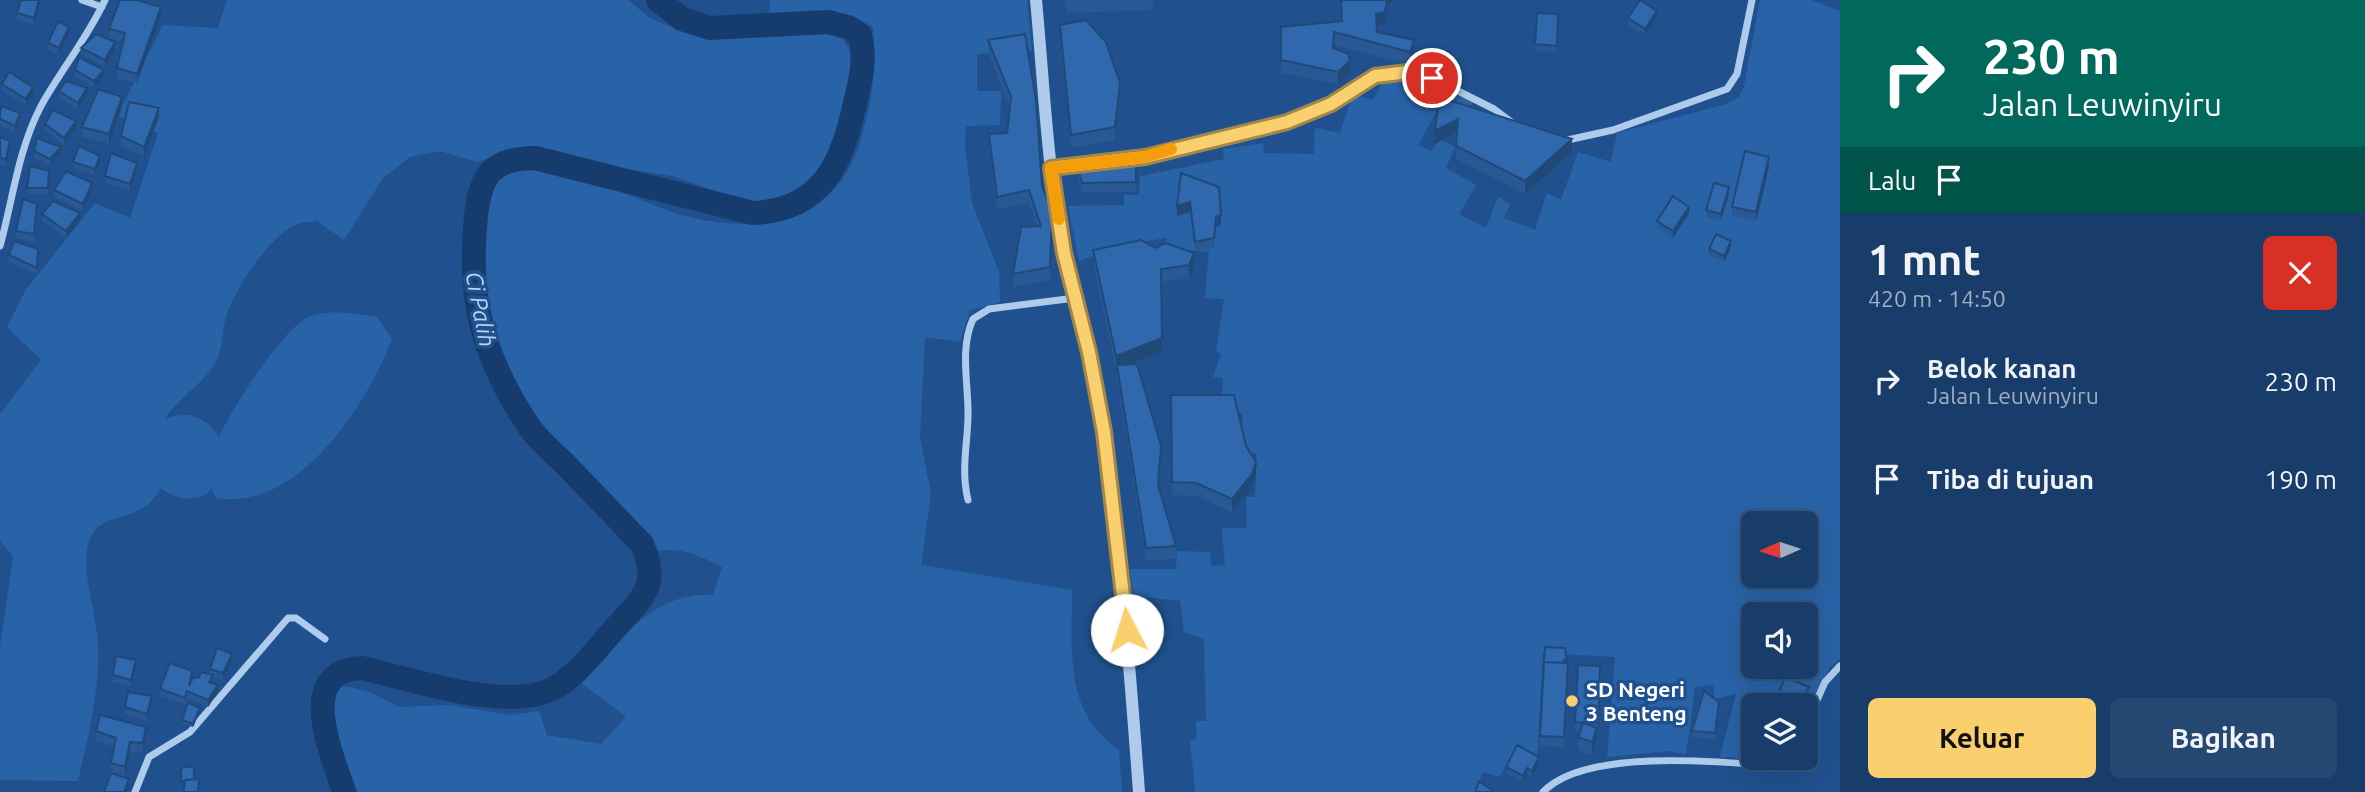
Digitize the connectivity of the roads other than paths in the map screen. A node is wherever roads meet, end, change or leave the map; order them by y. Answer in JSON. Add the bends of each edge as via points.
{"nodes":[{"id":1,"x":82,"y":0,"type":"edge"},
{"id":2,"x":1036,"y":0,"type":"edge"},
{"id":3,"x":1752,"y":0,"type":"edge"},
{"id":4,"x":104,"y":3,"type":"edge"},
{"id":5,"x":1520,"y":128,"type":"edge"},
{"id":6,"x":1558,"y":142,"type":"edge"},
{"id":7,"x":1051,"y":168,"type":"junction"},
{"id":8,"x":0,"y":246,"type":"edge"},
{"id":9,"x":1075,"y":298,"type":"junction"},
{"id":10,"x":968,"y":500,"type":"dead end"},
{"id":11,"x":325,"y":639,"type":"dead end"},
{"id":12,"x":1840,"y":666,"type":"edge"},
{"id":13,"x":1818,"y":698,"type":"edge"},
{"id":14,"x":1741,"y":764,"type":"edge"},
{"id":15,"x":135,"y":792,"type":"edge"},
{"id":16,"x":1139,"y":792,"type":"edge"},
{"id":17,"x":1543,"y":792,"type":"edge"}],
"edges":[{"from":1,"to":4,"type":"street"},
{"from":2,"to":7,"type":"street"},
{"from":3,"to":6,"type":"street","via":[[1737,74],[1727,89],[1613,130]]},
{"from":4,"to":8,"type":"street","via":[[28,136]]},
{"from":5,"to":7,"type":"street","via":[[1442,83],[1408,72],[1375,76],[1331,104],[1287,122],[1145,157]]},
{"from":7,"to":9,"type":"street"},
{"from":9,"to":10,"type":"street","via":[[989,309],[973,319],[966,344],[968,418],[963,465]]},
{"from":9,"to":16,"type":"street","via":[[1104,432],[1123,578]]},
{"from":11,"to":15,"type":"street","via":[[296,618],[288,618],[190,733],[149,757]]},
{"from":12,"to":13,"type":"street"},
{"from":14,"to":17,"type":"street","via":[[1665,758],[1621,764],[1554,780]]}]}
